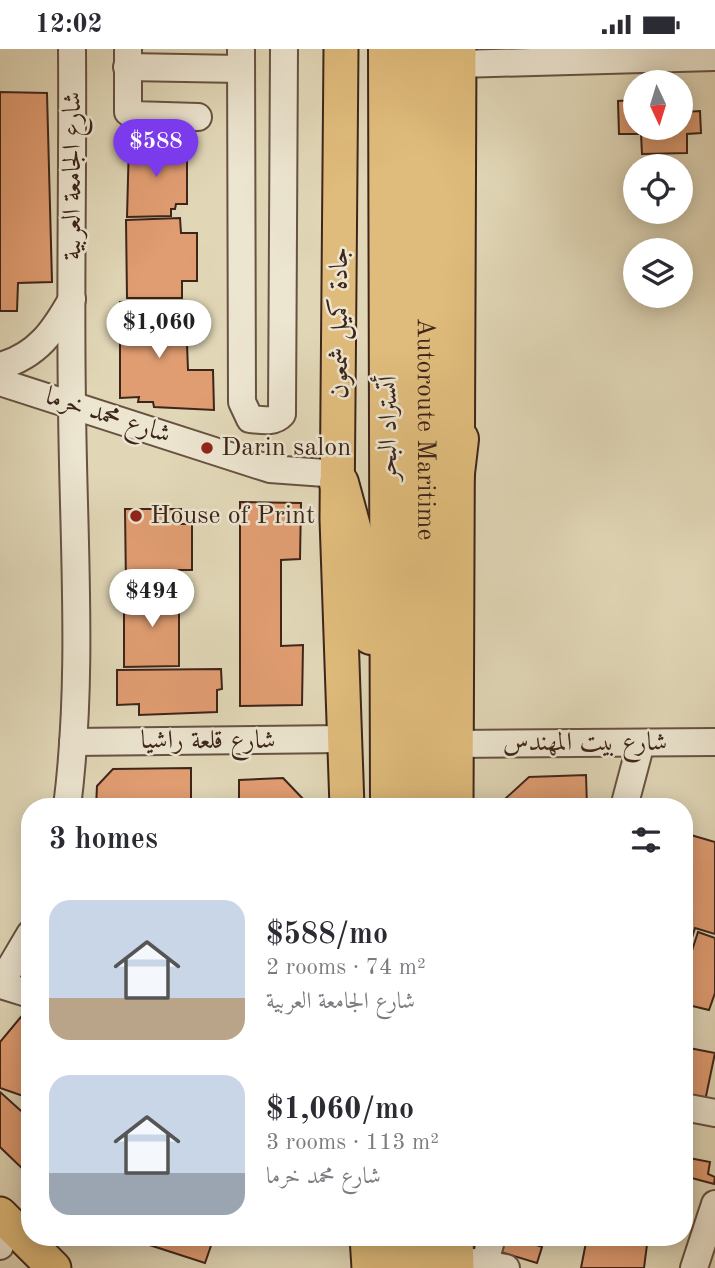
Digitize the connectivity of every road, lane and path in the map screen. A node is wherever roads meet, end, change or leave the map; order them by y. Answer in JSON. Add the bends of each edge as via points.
{"nodes":[{"id":1,"x":72,"y":49,"type":"edge"},
{"id":2,"x":284,"y":49,"type":"edge"},
{"id":3,"x":341,"y":49,"type":"edge"},
{"id":4,"x":388,"y":49,"type":"edge"},
{"id":5,"x":424,"y":49,"type":"edge"},
{"id":6,"x":459,"y":56,"type":"edge"},
{"id":7,"x":715,"y":57,"type":"edge"},
{"id":8,"x":127,"y":58,"type":"edge"},
{"id":9,"x":241,"y":59,"type":"edge"},
{"id":10,"x":198,"y":117,"type":"dead end"},
{"id":11,"x":73,"y":298,"type":"junction"},
{"id":12,"x":0,"y":366,"type":"edge"},
{"id":13,"x":0,"y":382,"type":"edge"},
{"id":14,"x":72,"y":402,"type":"junction"},
{"id":15,"x":458,"y":439,"type":"joint"},
{"id":16,"x":339,"y":478,"type":"junction"},
{"id":17,"x":343,"y":739,"type":"junction"},
{"id":18,"x":441,"y":739,"type":"junction"},
{"id":19,"x":73,"y":742,"type":"junction"},
{"id":20,"x":715,"y":742,"type":"edge"},
{"id":21,"x":641,"y":743,"type":"junction"},
{"id":22,"x":390,"y":790,"type":"edge"},
{"id":23,"x":68,"y":798,"type":"edge"},
{"id":24,"x":346,"y":798,"type":"edge"},
{"id":25,"x":428,"y":798,"type":"edge"},
{"id":26,"x":454,"y":798,"type":"edge"},
{"id":27,"x":626,"y":798,"type":"edge"},
{"id":28,"x":21,"y":949,"type":"edge"},
{"id":29,"x":0,"y":985,"type":"edge"},
{"id":30,"x":21,"y":991,"type":"edge"},
{"id":31,"x":693,"y":1109,"type":"edge"},
{"id":32,"x":715,"y":1113,"type":"edge"},
{"id":33,"x":714,"y":1208,"type":"edge"},
{"id":34,"x":2,"y":1227,"type":"edge"},
{"id":35,"x":21,"y":1242,"type":"edge"},
{"id":36,"x":26,"y":1246,"type":"edge"},
{"id":37,"x":368,"y":1246,"type":"edge"},
{"id":38,"x":392,"y":1246,"type":"edge"},
{"id":39,"x":443,"y":1246,"type":"edge"},
{"id":40,"x":468,"y":1257,"type":"edge"},
{"id":41,"x":54,"y":1268,"type":"edge"},
{"id":42,"x":369,"y":1268,"type":"edge"},
{"id":43,"x":391,"y":1268,"type":"edge"},
{"id":44,"x":694,"y":1268,"type":"edge"}],
"edges":[{"from":1,"to":11,"type":"street","name":"شارع الجامعة العربية"},
{"from":2,"to":9,"type":"street","via":[[282,414],[269,421],[250,419],[242,402]]},
{"from":3,"to":16,"type":"main road","name":"جادة كميل شمعون"},
{"from":4,"to":22,"type":"highway","name":"أتستراد البحر"},
{"from":5,"to":18,"type":"highway","name":"Autoroute Maritime"},
{"from":6,"to":7,"type":"street","via":[[507,64]]},
{"from":6,"to":15,"type":"main road"},
{"from":8,"to":9,"type":"street"},
{"from":8,"to":10,"type":"street","via":[[128,112]]},
{"from":11,"to":12,"type":"street","via":[[37,349]]},
{"from":11,"to":14,"type":"street","name":"شارع الجامعة العربية"},
{"from":13,"to":14,"type":"street","name":"شارع محمد خرما"},
{"from":14,"to":16,"type":"street","name":"شارع محمد خرما","via":[[270,469]]},
{"from":14,"to":19,"type":"street","name":"شارع الجامعة العربية"},
{"from":15,"to":18,"type":"highway","via":[[449,504]]},
{"from":16,"to":17,"type":"main road","name":"جادة كميل شمعون"},
{"from":16,"to":22,"type":"highway","via":[[367,612]]},
{"from":17,"to":19,"type":"street","name":"شارع قلعة راشيا"},
{"from":17,"to":24,"type":"main road","name":"جادة كميل شمعون"},
{"from":18,"to":21,"type":"street","name":"شارع بيت المهندس"},
{"from":18,"to":25,"type":"highway","name":"Autoroute Maritime"},
{"from":18,"to":26,"type":"main road"},
{"from":19,"to":23,"type":"street","name":"شارع الجامعة العربية"},
{"from":20,"to":21,"type":"street","name":"شارع بيت المهندس"},
{"from":21,"to":27,"type":"street"},
{"from":28,"to":29,"type":"street"},
{"from":29,"to":30,"type":"street"},
{"from":31,"to":32,"type":"street"},
{"from":33,"to":44,"type":"street"},
{"from":34,"to":35,"type":"main road"},
{"from":36,"to":41,"type":"main road"},
{"from":37,"to":42,"type":"main road"},
{"from":38,"to":43,"type":"highway"},
{"from":39,"to":40,"type":"highway"}]}
